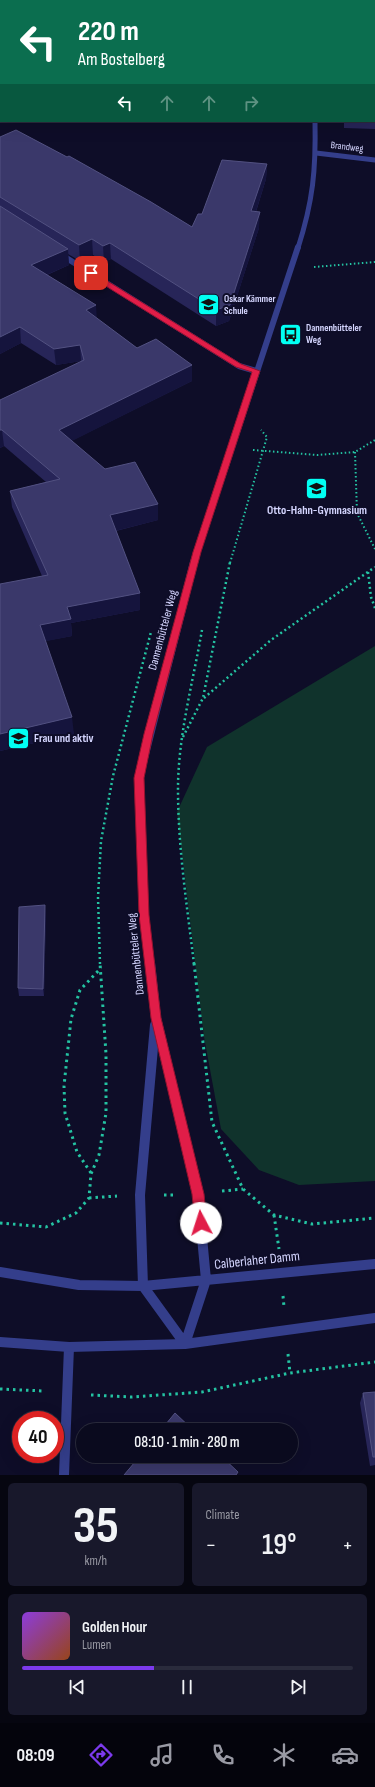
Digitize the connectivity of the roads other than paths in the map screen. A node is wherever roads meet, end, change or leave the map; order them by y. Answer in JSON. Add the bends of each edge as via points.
{"nodes":[{"id":1,"x":315,"y":122,"type":"edge"},
{"id":2,"x":316,"y":153,"type":"junction"},
{"id":3,"x":375,"y":160,"type":"edge"},
{"id":4,"x":51,"y":248,"type":"edge"},
{"id":5,"x":256,"y":371,"type":"junction"},
{"id":6,"x":156,"y":1018,"type":"junction"},
{"id":7,"x":375,"y":1264,"type":"edge"},
{"id":8,"x":0,"y":1272,"type":"edge"},
{"id":9,"x":206,"y":1280,"type":"junction"},
{"id":10,"x":143,"y":1286,"type":"junction"},
{"id":11,"x":375,"y":1318,"type":"edge"},
{"id":12,"x":0,"y":1342,"type":"edge"},
{"id":13,"x":185,"y":1344,"type":"junction"},
{"id":14,"x":69,"y":1347,"type":"junction"},
{"id":15,"x":64,"y":1475,"type":"edge"}],
"edges":[{"from":1,"to":2,"type":"street","name":"Dannenbütteler Weg"},
{"from":2,"to":3,"type":"street","name":"Brandweg"},
{"from":2,"to":5,"type":"street","name":"Dannenbütteler Weg","via":[[313,196],[308,217]]},
{"from":4,"to":5,"type":"street","via":[[239,366]]},
{"from":5,"to":6,"type":"street","name":"Dannenbütteler Weg","via":[[197,552],[139,778],[144,915]]},
{"from":6,"to":9,"type":"street","name":"Dannenbütteler Weg","via":[[198,1194]]},
{"from":6,"to":10,"type":"street","name":"Dannenbütteler Weg","via":[[140,1195]]},
{"from":7,"to":9,"type":"street","name":"Calberlaher Damm"},
{"from":8,"to":10,"type":"street","name":"Calberlaher Damm","via":[[79,1285]]},
{"from":9,"to":10,"type":"street","name":"Calberlaher Damm"},
{"from":9,"to":13,"type":"street","name":"Dannenbütteler Weg"},
{"from":10,"to":13,"type":"street"},
{"from":11,"to":13,"type":"street"},
{"from":12,"to":14,"type":"street"},
{"from":13,"to":14,"type":"street"},
{"from":14,"to":15,"type":"street"}]}
